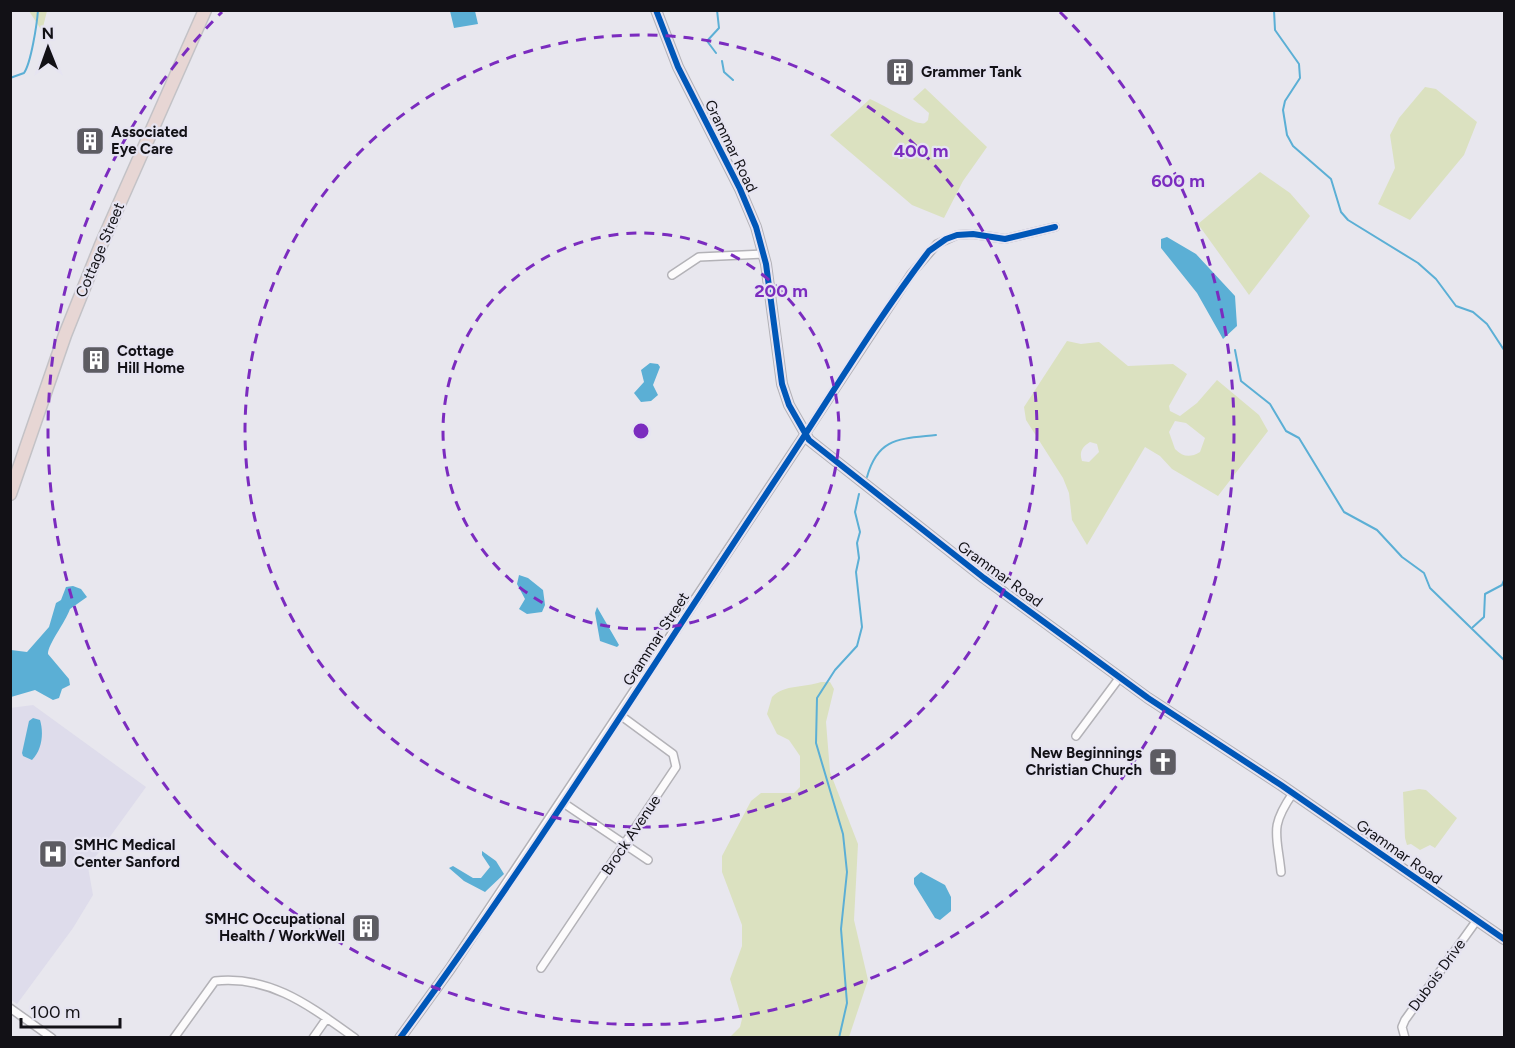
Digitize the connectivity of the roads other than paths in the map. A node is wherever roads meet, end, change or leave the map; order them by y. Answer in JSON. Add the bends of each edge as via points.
{"nodes":[{"id":1,"x":205,"y":10,"type":"edge"},
{"id":2,"x":656,"y":10,"type":"edge"},
{"id":3,"x":1055,"y":227,"type":"dead end"},
{"id":4,"x":764,"y":254,"type":"junction"},
{"id":5,"x":672,"y":275,"type":"dead end"},
{"id":6,"x":805,"y":435,"type":"junction"},
{"id":7,"x":10,"y":494,"type":"edge"},
{"id":8,"x":1120,"y":677,"type":"junction"},
{"id":9,"x":620,"y":715,"type":"junction"},
{"id":10,"x":1076,"y":736,"type":"dead end"},
{"id":11,"x":1293,"y":793,"type":"junction"},
{"id":12,"x":562,"y":802,"type":"junction"},
{"id":13,"x":625,"y":844,"type":"junction"},
{"id":14,"x":648,"y":860,"type":"dead end"},
{"id":15,"x":1281,"y":872,"type":"dead end"},
{"id":16,"x":1477,"y":920,"type":"junction"},
{"id":17,"x":1504,"y":939,"type":"edge"},
{"id":18,"x":541,"y":968,"type":"dead end"},
{"id":19,"x":10,"y":1008,"type":"edge"},
{"id":20,"x":327,"y":1018,"type":"junction"},
{"id":21,"x":1404,"y":1035,"type":"edge"},
{"id":22,"x":52,"y":1038,"type":"edge"},
{"id":23,"x":174,"y":1038,"type":"edge"},
{"id":24,"x":313,"y":1038,"type":"edge"},
{"id":25,"x":355,"y":1038,"type":"edge"},
{"id":26,"x":400,"y":1038,"type":"edge"}],
"edges":[{"from":1,"to":7,"type":"highway","name":"Cottage Street","via":[[101,245]]},
{"from":2,"to":4,"type":"street","name":"Grammar Road","via":[[678,67],[743,195]]},
{"from":3,"to":6,"type":"street","name":"Grammar Street","via":[[1005,239],[957,235],[929,251]]},
{"from":4,"to":5,"type":"street","via":[[699,257]]},
{"from":4,"to":6,"type":"street","name":"Grammar Road","via":[[779,373]]},
{"from":6,"to":8,"type":"street","name":"Grammar Road","via":[[919,529]]},
{"from":6,"to":9,"type":"street","name":"Grammar Street"},
{"from":8,"to":10,"type":"street"},
{"from":8,"to":11,"type":"street","name":"Grammar Road"},
{"from":9,"to":12,"type":"street","name":"Grammar Street"},
{"from":9,"to":13,"type":"street","name":"Brock Avenue","via":[[669,750],[677,763]]},
{"from":11,"to":15,"type":"street","via":[[1275,826]]},
{"from":11,"to":16,"type":"street","name":"Grammar Road"},
{"from":12,"to":13,"type":"street"},
{"from":12,"to":26,"type":"street","name":"Grammar Street"},
{"from":13,"to":14,"type":"street"},
{"from":13,"to":18,"type":"street","name":"Brock Avenue"},
{"from":16,"to":17,"type":"street","name":"Grammar Road"},
{"from":16,"to":21,"type":"street","name":"Dubois Drive","via":[[1405,1020]]},
{"from":19,"to":22,"type":"street"},
{"from":20,"to":23,"type":"street","via":[[269,986],[233,979],[215,981]]},
{"from":20,"to":24,"type":"street"},
{"from":20,"to":25,"type":"street"}]}
